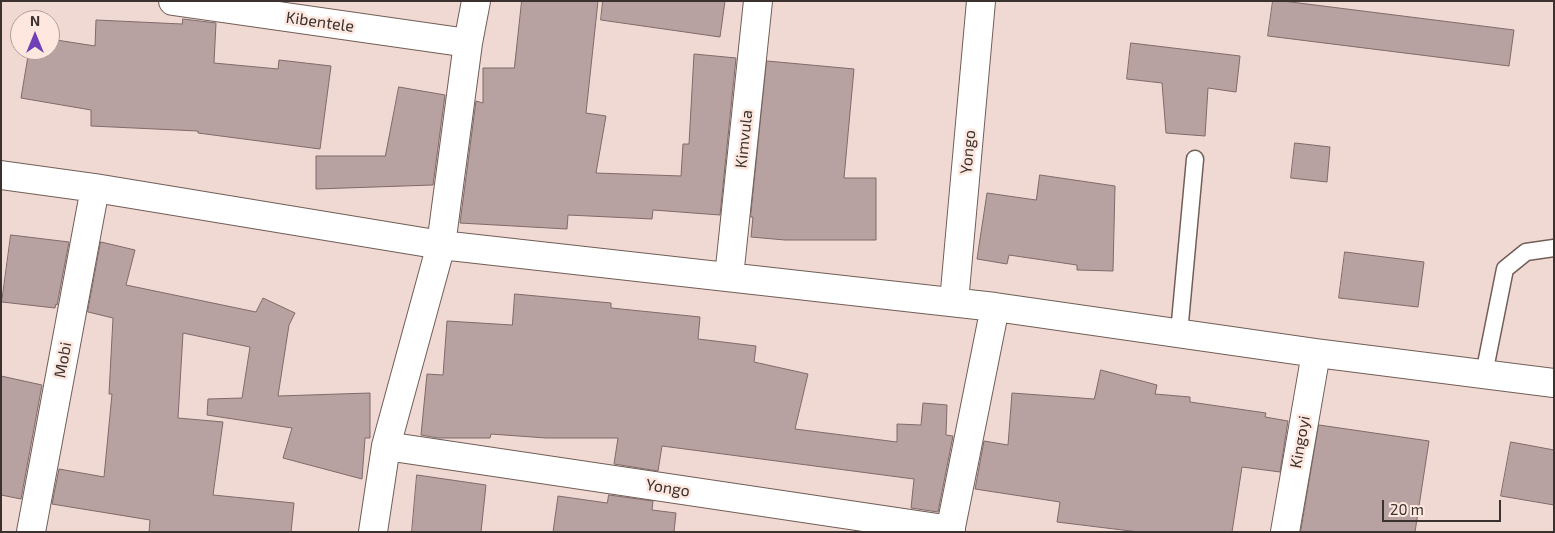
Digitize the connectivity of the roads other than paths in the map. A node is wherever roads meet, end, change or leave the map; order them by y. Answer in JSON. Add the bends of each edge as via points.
{"nodes":[{"id":1,"x":173,"y":1,"type":"edge"},
{"id":2,"x":476,"y":1,"type":"edge"},
{"id":3,"x":758,"y":1,"type":"edge"},
{"id":4,"x":981,"y":1,"type":"edge"},
{"id":5,"x":468,"y":43,"type":"junction"},
{"id":6,"x":1195,"y":159,"type":"dead end"},
{"id":7,"x":1,"y":175,"type":"edge"},
{"id":8,"x":95,"y":188,"type":"junction"},
{"id":9,"x":441,"y":245,"type":"junction"},
{"id":10,"x":1554,"y":248,"type":"edge"},
{"id":11,"x":730,"y":277,"type":"junction"},
{"id":12,"x":954,"y":302,"type":"junction"},
{"id":13,"x":995,"y":307,"type":"junction"},
{"id":14,"x":1180,"y":333,"type":"junction"},
{"id":15,"x":1316,"y":353,"type":"junction"},
{"id":16,"x":1484,"y":374,"type":"junction"},
{"id":17,"x":1554,"y":383,"type":"edge"},
{"id":18,"x":386,"y":446,"type":"junction"},
{"id":19,"x":950,"y":531,"type":"edge"},
{"id":20,"x":31,"y":532,"type":"edge"},
{"id":21,"x":372,"y":532,"type":"edge"},
{"id":22,"x":1285,"y":532,"type":"edge"}],
"edges":[{"from":1,"to":5,"type":"street","name":"Kibentele"},
{"from":2,"to":5,"type":"street"},
{"from":3,"to":11,"type":"street","name":"Kimvula"},
{"from":4,"to":12,"type":"street","name":"Yongo"},
{"from":5,"to":9,"type":"street"},
{"from":6,"to":14,"type":"lane"},
{"from":7,"to":8,"type":"street"},
{"from":8,"to":9,"type":"street"},
{"from":8,"to":20,"type":"street","name":"Mobi"},
{"from":9,"to":11,"type":"street"},
{"from":9,"to":18,"type":"street"},
{"from":10,"to":16,"type":"lane","via":[[1526,252],[1504,270]]},
{"from":11,"to":12,"type":"street"},
{"from":12,"to":13,"type":"street"},
{"from":13,"to":14,"type":"street"},
{"from":13,"to":19,"type":"street","name":"Yongo"},
{"from":14,"to":15,"type":"street"},
{"from":15,"to":16,"type":"street"},
{"from":15,"to":22,"type":"street","name":"Kingoyi"},
{"from":16,"to":17,"type":"street"},
{"from":18,"to":19,"type":"street","name":"Yongo"},
{"from":18,"to":21,"type":"street"}]}
